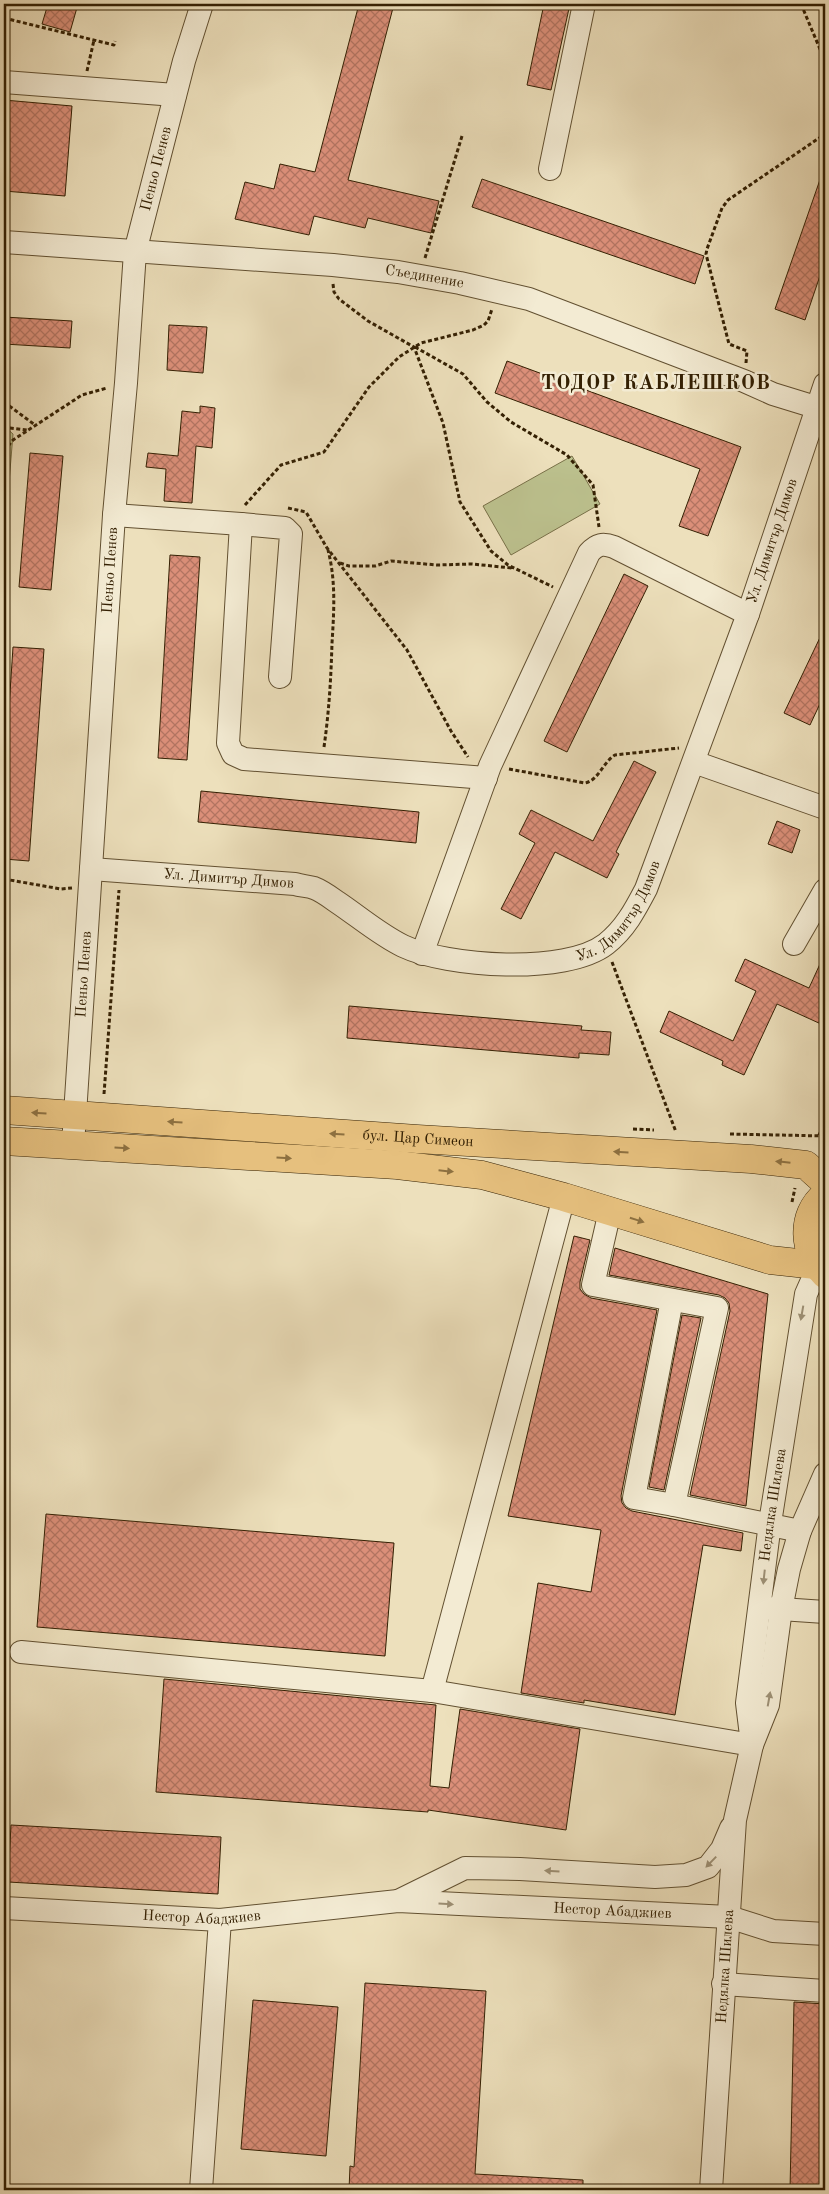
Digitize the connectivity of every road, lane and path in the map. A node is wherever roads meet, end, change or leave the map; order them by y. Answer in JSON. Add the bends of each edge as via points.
{"nodes":[{"id":1,"x":202,"y":4,"type":"edge"},
{"id":2,"x":584,"y":4,"type":"edge"},
{"id":3,"x":800,"y":4,"type":"edge"},
{"id":4,"x":5,"y":18,"type":"edge"},
{"id":5,"x":4,"y":37,"type":"edge"},
{"id":6,"x":94,"y":40,"type":"junction"},
{"id":7,"x":115,"y":41,"type":"dead end"},
{"id":8,"x":825,"y":61,"type":"edge"},
{"id":9,"x":4,"y":82,"type":"edge"},
{"id":10,"x":84,"y":88,"type":"junction"},
{"id":11,"x":175,"y":95,"type":"junction"},
{"id":12,"x":825,"y":134,"type":"edge"},
{"id":13,"x":462,"y":136,"type":"dead end"},
{"id":14,"x":550,"y":169,"type":"dead end"},
{"id":15,"x":4,"y":242,"type":"edge"},
{"id":16,"x":135,"y":252,"type":"junction"},
{"id":17,"x":333,"y":266,"type":"junction"},
{"id":18,"x":420,"y":276,"type":"junction"},
{"id":19,"x":497,"y":291,"type":"junction"},
{"id":20,"x":414,"y":347,"type":"junction"},
{"id":21,"x":744,"y":381,"type":"junction"},
{"id":22,"x":126,"y":383,"type":"junction"},
{"id":23,"x":825,"y":384,"type":"edge"},
{"id":24,"x":4,"y":402,"type":"edge"},
{"id":25,"x":821,"y":409,"type":"edge"},
{"id":26,"x":35,"y":425,"type":"junction"},
{"id":27,"x":28,"y":430,"type":"junction"},
{"id":28,"x":4,"y":431,"type":"edge"},
{"id":29,"x":4,"y":452,"type":"edge"},
{"id":30,"x":255,"y":505,"type":"dead end"},
{"id":31,"x":282,"y":507,"type":"dead end"},
{"id":32,"x":243,"y":514,"type":"junction"},
{"id":33,"x":114,"y":515,"type":"junction"},
{"id":34,"x":600,"y":544,"type":"junction"},
{"id":35,"x":327,"y":548,"type":"junction"},
{"id":36,"x":340,"y":563,"type":"junction"},
{"id":37,"x":517,"y":569,"type":"junction"},
{"id":38,"x":570,"y":595,"type":"junction"},
{"id":39,"x":748,"y":614,"type":"junction"},
{"id":40,"x":280,"y":677,"type":"dead end"},
{"id":41,"x":696,"y":755,"type":"junction"},
{"id":42,"x":321,"y":765,"type":"junction"},
{"id":43,"x":485,"y":774,"type":"junction"},
{"id":44,"x":825,"y":808,"type":"edge"},
{"id":45,"x":120,"y":871,"type":"junction"},
{"id":46,"x":91,"y":878,"type":"junction"},
{"id":47,"x":4,"y":879,"type":"edge"},
{"id":48,"x":825,"y":890,"type":"edge"},
{"id":49,"x":794,"y":944,"type":"dead end"},
{"id":50,"x":605,"y":945,"type":"junction"},
{"id":51,"x":422,"y":954,"type":"junction"},
{"id":52,"x":104,"y":1094,"type":"dead end"},
{"id":53,"x":4,"y":1110,"type":"edge"},
{"id":54,"x":74,"y":1115,"type":"junction"},
{"id":55,"x":825,"y":1123,"type":"edge"},
{"id":56,"x":676,"y":1132,"type":"dead end"},
{"id":57,"x":825,"y":1136,"type":"edge"},
{"id":58,"x":4,"y":1141,"type":"edge"},
{"id":59,"x":73,"y":1145,"type":"junction"},
{"id":60,"x":825,"y":1182,"type":"edge"},
{"id":61,"x":825,"y":1195,"type":"edge"},
{"id":62,"x":564,"y":1197,"type":"junction"},
{"id":63,"x":610,"y":1211,"type":"junction"},
{"id":64,"x":820,"y":1269,"type":"edge"},
{"id":65,"x":672,"y":1300,"type":"junction"},
{"id":66,"x":825,"y":1474,"type":"edge"},
{"id":67,"x":674,"y":1505,"type":"junction"},
{"id":68,"x":770,"y":1523,"type":"junction"},
{"id":69,"x":800,"y":1531,"type":"junction"},
{"id":70,"x":771,"y":1608,"type":"junction"},
{"id":71,"x":825,"y":1612,"type":"edge"},
{"id":72,"x":21,"y":1652,"type":"dead end"},
{"id":73,"x":432,"y":1691,"type":"junction"},
{"id":74,"x":752,"y":1745,"type":"junction"},
{"id":75,"x":735,"y":1820,"type":"junction"},
{"id":76,"x":398,"y":1901,"type":"junction"},
{"id":77,"x":4,"y":1908,"type":"edge"},
{"id":78,"x":729,"y":1917,"type":"junction"},
{"id":79,"x":220,"y":1920,"type":"junction"},
{"id":80,"x":825,"y":1934,"type":"edge"},
{"id":81,"x":724,"y":1984,"type":"junction"},
{"id":82,"x":825,"y":1991,"type":"edge"},
{"id":83,"x":201,"y":2190,"type":"edge"},
{"id":84,"x":711,"y":2190,"type":"edge"}],
"edges":[{"from":1,"to":11,"type":"street","name":"Пеньо Пенев"},
{"from":2,"to":14,"type":"street"},
{"from":3,"to":8,"type":"path"},
{"from":4,"to":5,"type":"path"},
{"from":4,"to":6,"type":"path"},
{"from":6,"to":7,"type":"path","via":[[114,45]]},
{"from":6,"to":10,"type":"path"},
{"from":9,"to":10,"type":"street"},
{"from":10,"to":11,"type":"street"},
{"from":11,"to":16,"type":"street","name":"Пеньо Пенев"},
{"from":12,"to":21,"type":"path","via":[[728,200],[722,208],[706,254],[729,344],[747,351]]},
{"from":13,"to":18,"type":"path"},
{"from":15,"to":16,"type":"street","name":"Съединение"},
{"from":16,"to":17,"type":"street","name":"Съединение"},
{"from":16,"to":22,"type":"street","name":"Пеньо Пенев"},
{"from":17,"to":18,"type":"street","name":"Съединение"},
{"from":17,"to":20,"type":"path","via":[[334,292],[339,299],[368,321]]},
{"from":18,"to":19,"type":"street","name":"Съединение"},
{"from":19,"to":20,"type":"path","via":[[484,325]]},
{"from":19,"to":21,"type":"street","name":"Съединение","via":[[529,299]]},
{"from":20,"to":32,"type":"path","via":[[369,387],[324,452],[281,465]]},
{"from":20,"to":34,"type":"path","via":[[463,374],[487,402],[511,422],[567,455],[593,485]]},
{"from":20,"to":37,"type":"path","via":[[443,423],[460,502],[491,551]]},
{"from":21,"to":25,"type":"street","name":"Съединение"},
{"from":22,"to":26,"type":"path","via":[[82,394]]},
{"from":22,"to":33,"type":"street","name":"Пеньо Пенев"},
{"from":23,"to":25,"type":"street","name":"Ул. Димитър Димов"},
{"from":24,"to":26,"type":"path"},
{"from":25,"to":39,"type":"street","name":"Ул. Димитър Димов"},
{"from":26,"to":27,"type":"path"},
{"from":27,"to":28,"type":"path","via":[[10,428]]},
{"from":27,"to":29,"type":"path","via":[[13,440]]},
{"from":30,"to":32,"type":"path"},
{"from":31,"to":35,"type":"path","via":[[306,512]]},
{"from":32,"to":33,"type":"street"},
{"from":32,"to":40,"type":"street","via":[[285,528],[292,536]]},
{"from":32,"to":42,"type":"street","via":[[228,743],[233,754],[244,759]]},
{"from":33,"to":46,"type":"street","name":"Пеньо Пенев"},
{"from":34,"to":38,"type":"street","via":[[589,553]]},
{"from":34,"to":39,"type":"street","via":[[614,547]]},
{"from":35,"to":36,"type":"path"},
{"from":35,"to":42,"type":"path","via":[[335,594],[330,703]]},
{"from":36,"to":37,"type":"path","via":[[375,566],[391,561]]},
{"from":36,"to":43,"type":"path","via":[[407,650]]},
{"from":37,"to":38,"type":"path"},
{"from":38,"to":43,"type":"street"},
{"from":39,"to":41,"type":"street","name":"Ул. Димитър Димов"},
{"from":41,"to":43,"type":"path","via":[[685,747],[615,755],[595,778],[585,783]]},
{"from":41,"to":44,"type":"street"},
{"from":41,"to":50,"type":"street","name":"Ул. Димитър Димов","via":[[646,889],[622,928]]},
{"from":42,"to":43,"type":"street"},
{"from":43,"to":51,"type":"street"},
{"from":45,"to":46,"type":"street","name":"Ул. Димитър Димов"},
{"from":45,"to":51,"type":"street","name":"Ул. Димитър Димов","via":[[314,888],[402,946]]},
{"from":45,"to":52,"type":"path"},
{"from":46,"to":47,"type":"path","via":[[61,889]]},
{"from":46,"to":54,"type":"street","name":"Пеньо Пенев"},
{"from":48,"to":49,"type":"street"},
{"from":50,"to":51,"type":"street","name":"Ул. Димитър Димов","via":[[569,960],[516,966]]},
{"from":50,"to":56,"type":"path"},
{"from":54,"to":53,"type":"main road","name":"бул. Цар Симеон","one_way":true},
{"from":54,"to":59,"type":"street","name":"Пеньо Пенев"},
{"from":60,"to":54,"type":"main road","name":"бул. Цар Симеон","one_way":true,"via":[[806,1165],[751,1159]]},
{"from":55,"to":57,"type":"path","via":[[819,1135]]},
{"from":58,"to":59,"type":"main road","name":"бул. Цар Симеон"},
{"from":59,"to":62,"type":"main road","name":"бул. Цар Симеон","one_way":true,"via":[[397,1165],[482,1175]]},
{"from":61,"to":64,"type":"main road","via":[[808,1223],[810,1252]]},
{"from":62,"to":63,"type":"main road","name":"бул. Цар Симеон"},
{"from":62,"to":73,"type":"street"},
{"from":63,"to":64,"type":"main road","name":"бул. Цар Симеон","one_way":true,"via":[[770,1260]]},
{"from":63,"to":65,"type":"street","via":[[593,1285]]},
{"from":64,"to":68,"type":"street","name":"Недялка Шилева","one_way":true,"via":[[806,1294]]},
{"from":65,"to":67,"type":"street","via":[[634,1498]]},
{"from":65,"to":67,"type":"street","via":[[717,1308]]},
{"from":66,"to":69,"type":"street","name":"Недялка Шилева"},
{"from":67,"to":68,"type":"street"},
{"from":68,"to":69,"type":"street"},
{"from":68,"to":70,"type":"street","name":"Недялка Шилева","one_way":true},
{"from":69,"to":70,"type":"street","name":"Недялка Шилева","via":[[789,1569]]},
{"from":70,"to":71,"type":"street"},
{"from":70,"to":74,"type":"street","name":"Недялка Шилева","via":[[768,1705]]},
{"from":72,"to":73,"type":"street"},
{"from":73,"to":74,"type":"street"},
{"from":74,"to":75,"type":"street","name":"Недялка Шилева"},
{"from":75,"to":76,"type":"street","name":"Нестор Абаджиев","one_way":true,"via":[[722,1849],[708,1867],[686,1875],[655,1877],[465,1868]]},
{"from":75,"to":78,"type":"street","name":"Недялка Шилева"},
{"from":76,"to":78,"type":"street","name":"Нестор Абаджиев","one_way":true},
{"from":76,"to":79,"type":"street","name":"Нестор Абаджиев"},
{"from":77,"to":79,"type":"street","name":"Нестор Абаджиев"},
{"from":78,"to":80,"type":"street","name":"Нестор Абаджиев","via":[[773,1931]]},
{"from":78,"to":81,"type":"street","name":"Недялка Шилева"},
{"from":79,"to":83,"type":"street"},
{"from":81,"to":82,"type":"street"},
{"from":81,"to":84,"type":"street","name":"Недялка Шилева"}]}
